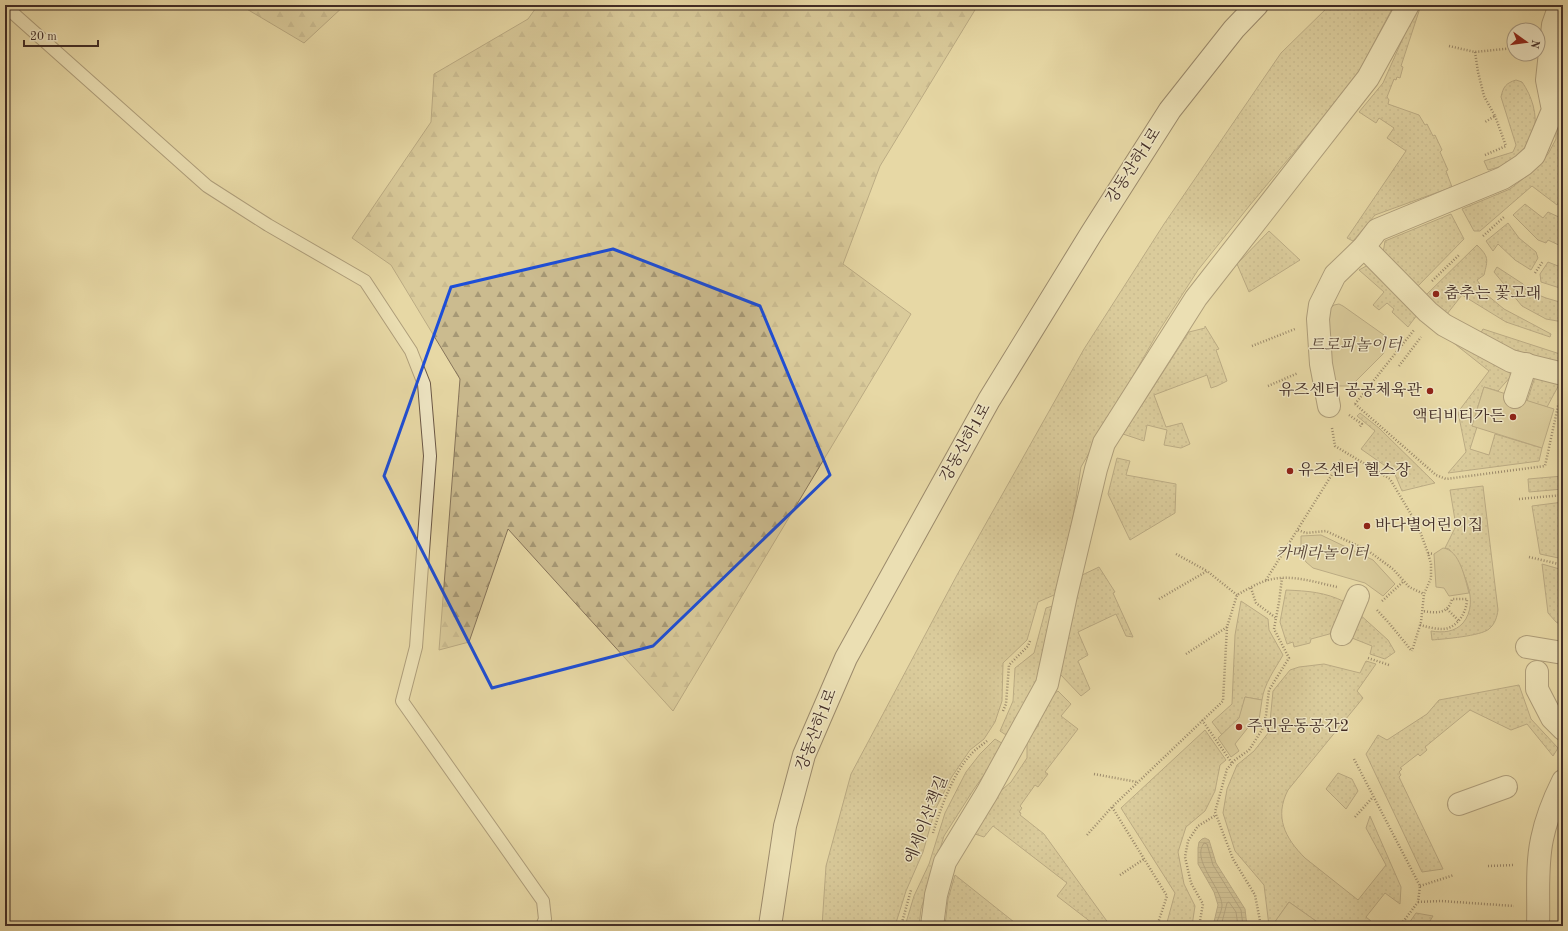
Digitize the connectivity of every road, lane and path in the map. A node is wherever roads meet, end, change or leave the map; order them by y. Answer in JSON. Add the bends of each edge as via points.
{"nodes":[{"id":1,"x":1257,"y":5,"type":"edge"},
{"id":2,"x":1408,"y":5,"type":"edge"},
{"id":3,"x":1560,"y":5,"type":"edge"},
{"id":4,"x":5,"y":6,"type":"edge"},
{"id":5,"x":1449,"y":46,"type":"dead end"},
{"id":6,"x":1506,"y":49,"type":"edge"},
{"id":7,"x":1474,"y":52,"type":"junction"},
{"id":8,"x":1495,"y":116,"type":"junction"},
{"id":9,"x":1486,"y":122,"type":"dead end"},
{"id":10,"x":1486,"y":155,"type":"dead end"},
{"id":11,"x":1504,"y":217,"type":"dead end"},
{"id":12,"x":1483,"y":236,"type":"dead end"},
{"id":13,"x":1364,"y":246,"type":"junction"},
{"id":14,"x":1460,"y":254,"type":"dead end"},
{"id":15,"x":1543,"y":261,"type":"dead end"},
{"id":16,"x":1535,"y":273,"type":"dead end"},
{"id":17,"x":1431,"y":282,"type":"dead end"},
{"id":18,"x":1428,"y":312,"type":"junction"},
{"id":19,"x":1318,"y":319,"type":"junction"},
{"id":20,"x":1422,"y":335,"type":"dead end"},
{"id":21,"x":1252,"y":346,"type":"dead end"},
{"id":22,"x":1321,"y":364,"type":"junction"},
{"id":23,"x":1526,"y":364,"type":"junction"},
{"id":24,"x":1399,"y":366,"type":"dead end"},
{"id":25,"x":1563,"y":374,"type":"edge"},
{"id":26,"x":1268,"y":386,"type":"dead end"},
{"id":27,"x":1563,"y":394,"type":"edge"},
{"id":28,"x":1515,"y":397,"type":"dead end"},
{"id":29,"x":1355,"y":404,"type":"junction"},
{"id":30,"x":1329,"y":406,"type":"junction"},
{"id":31,"x":1341,"y":460,"type":"dead end"},
{"id":32,"x":1563,"y":495,"type":"edge"},
{"id":33,"x":1519,"y":498,"type":"dead end"},
{"id":34,"x":1298,"y":530,"type":"junction"},
{"id":35,"x":1428,"y":553,"type":"junction"},
{"id":36,"x":1176,"y":554,"type":"dead end"},
{"id":37,"x":1434,"y":554,"type":"dead end"},
{"id":38,"x":1529,"y":557,"type":"dead end"},
{"id":39,"x":1563,"y":565,"type":"edge"},
{"id":40,"x":1207,"y":571,"type":"junction"},
{"id":41,"x":1266,"y":581,"type":"junction"},
{"id":42,"x":1404,"y":581,"type":"junction"},
{"id":43,"x":1251,"y":588,"type":"junction"},
{"id":44,"x":1424,"y":594,"type":"junction"},
{"id":45,"x":1237,"y":595,"type":"junction"},
{"id":46,"x":1358,"y":596,"type":"dead end"},
{"id":47,"x":1159,"y":599,"type":"dead end"},
{"id":48,"x":1380,"y":602,"type":"dead end"},
{"id":49,"x":1447,"y":609,"type":"junction"},
{"id":50,"x":1422,"y":610,"type":"junction"},
{"id":51,"x":1276,"y":618,"type":"junction"},
{"id":52,"x":1459,"y":621,"type":"junction"},
{"id":53,"x":1420,"y":625,"type":"junction"},
{"id":54,"x":1228,"y":626,"type":"junction"},
{"id":55,"x":1342,"y":634,"type":"dead end"},
{"id":56,"x":1033,"y":635,"type":"dead end"},
{"id":57,"x":1527,"y":647,"type":"dead end"},
{"id":58,"x":1412,"y":651,"type":"dead end"},
{"id":59,"x":1563,"y":653,"type":"edge"},
{"id":60,"x":1186,"y":654,"type":"dead end"},
{"id":61,"x":1368,"y":658,"type":"dead end"},
{"id":62,"x":1389,"y":665,"type":"dead end"},
{"id":63,"x":1001,"y":717,"type":"dead end"},
{"id":64,"x":1202,"y":720,"type":"junction"},
{"id":65,"x":1563,"y":724,"type":"edge"},
{"id":66,"x":1563,"y":729,"type":"edge"},
{"id":67,"x":990,"y":736,"type":"dead end"},
{"id":68,"x":1354,"y":759,"type":"dead end"},
{"id":69,"x":1232,"y":763,"type":"junction"},
{"id":70,"x":1094,"y":774,"type":"dead end"},
{"id":71,"x":1563,"y":781,"type":"edge"},
{"id":72,"x":1138,"y":782,"type":"junction"},
{"id":73,"x":1506,"y":787,"type":"dead end"},
{"id":74,"x":1373,"y":796,"type":"junction"},
{"id":75,"x":1459,"y":804,"type":"dead end"},
{"id":76,"x":1112,"y":807,"type":"junction"},
{"id":77,"x":1216,"y":816,"type":"junction"},
{"id":78,"x":1355,"y":817,"type":"dead end"},
{"id":79,"x":1087,"y":835,"type":"dead end"},
{"id":80,"x":932,"y":839,"type":"dead end"},
{"id":81,"x":1144,"y":859,"type":"junction"},
{"id":82,"x":1518,"y":865,"type":"dead end"},
{"id":83,"x":1488,"y":866,"type":"dead end"},
{"id":84,"x":1120,"y":875,"type":"dead end"},
{"id":85,"x":1454,"y":875,"type":"dead end"},
{"id":86,"x":1420,"y":886,"type":"junction"},
{"id":87,"x":913,"y":887,"type":"dead end"},
{"id":88,"x":1418,"y":902,"type":"junction"},
{"id":89,"x":1517,"y":907,"type":"dead end"},
{"id":90,"x":542,"y":926,"type":"edge"},
{"id":91,"x":770,"y":926,"type":"edge"},
{"id":92,"x":900,"y":926,"type":"edge"},
{"id":93,"x":932,"y":926,"type":"edge"},
{"id":94,"x":1158,"y":926,"type":"edge"},
{"id":95,"x":1199,"y":926,"type":"edge"},
{"id":96,"x":1261,"y":926,"type":"edge"},
{"id":97,"x":1400,"y":926,"type":"edge"},
{"id":98,"x":1538,"y":926,"type":"edge"}],
"edges":[{"from":1,"to":91,"type":"street","name":"강동산하1로","via":[[1234,29],[1170,110],[1090,234],[989,400],[846,658],[802,762],[785,826]]},
{"from":2,"to":93,"type":"street","via":[[1368,78],[1196,298],[1104,443],[1047,684],[987,793],[945,862],[936,895]]},
{"from":3,"to":13,"type":"street","via":[[1553,25],[1547,80],[1553,110],[1534,155],[1503,178],[1377,230]]},
{"from":4,"to":90,"type":"lane","via":[[207,186],[365,281],[411,352],[424,384],[430,456],[416,647],[402,701],[543,901],[545,918]]},
{"from":5,"to":7,"type":"path"},
{"from":6,"to":7,"type":"path"},
{"from":7,"to":8,"type":"path","via":[[1484,96]]},
{"from":8,"to":9,"type":"path"},
{"from":8,"to":10,"type":"path","via":[[1506,146]]},
{"from":11,"to":12,"type":"path"},
{"from":13,"to":18,"type":"street"},
{"from":13,"to":19,"type":"street","via":[[1335,275],[1320,305]]},
{"from":14,"to":17,"type":"path"},
{"from":15,"to":16,"type":"path"},
{"from":18,"to":23,"type":"street","via":[[1444,325],[1476,343],[1510,361]]},
{"from":18,"to":29,"type":"path"},
{"from":19,"to":21,"type":"path"},
{"from":19,"to":22,"type":"street"},
{"from":20,"to":24,"type":"path"},
{"from":22,"to":26,"type":"path"},
{"from":22,"to":30,"type":"street"},
{"from":23,"to":25,"type":"street"},
{"from":23,"to":28,"type":"street"},
{"from":27,"to":29,"type":"path","via":[[1545,466],[1446,479],[1436,475]]},
{"from":29,"to":30,"type":"path"},
{"from":30,"to":35,"type":"path","via":[[1335,446],[1390,478],[1418,526]]},
{"from":31,"to":34,"type":"path"},
{"from":32,"to":33,"type":"path"},
{"from":34,"to":41,"type":"path"},
{"from":34,"to":42,"type":"path","via":[[1306,533],[1326,531],[1367,550],[1393,568]]},
{"from":35,"to":37,"type":"path"},
{"from":35,"to":44,"type":"path","via":[[1431,578]]},
{"from":36,"to":40,"type":"path"},
{"from":38,"to":39,"type":"path"},
{"from":40,"to":45,"type":"path"},
{"from":40,"to":47,"type":"path"},
{"from":41,"to":43,"type":"path"},
{"from":41,"to":51,"type":"path","via":[[1282,578]]},
{"from":42,"to":44,"type":"path","via":[[1410,588]]},
{"from":42,"to":48,"type":"path"},
{"from":43,"to":45,"type":"path"},
{"from":43,"to":51,"type":"path","via":[[1256,603]]},
{"from":44,"to":50,"type":"path"},
{"from":45,"to":54,"type":"path"},
{"from":46,"to":55,"type":"street"},
{"from":49,"to":50,"type":"path","via":[[1439,613]]},
{"from":49,"to":52,"type":"path"},
{"from":49,"to":52,"type":"path","via":[[1452,599],[1467,599]]},
{"from":50,"to":53,"type":"path"},
{"from":51,"to":69,"type":"path","via":[[1274,629],[1289,658],[1269,690],[1262,730],[1249,750]]},
{"from":52,"to":53,"type":"path","via":[[1442,629]]},
{"from":53,"to":58,"type":"path"},
{"from":54,"to":60,"type":"path"},
{"from":54,"to":64,"type":"path","via":[[1223,701]]},
{"from":56,"to":63,"type":"path","via":[[1028,646],[1009,665],[1006,704]]},
{"from":57,"to":59,"type":"street"},
{"from":61,"to":62,"type":"path"},
{"from":64,"to":69,"type":"path"},
{"from":64,"to":72,"type":"path"},
{"from":65,"to":66,"type":"street","via":[[1554,715],[1540,688],[1537,672],[1537,689],[1552,718]]},
{"from":67,"to":80,"type":"path","name":"에세이산책길","via":[[972,753],[954,780],[940,809]]},
{"from":68,"to":74,"type":"path"},
{"from":69,"to":77,"type":"path","via":[[1227,769]]},
{"from":70,"to":72,"type":"path"},
{"from":71,"to":98,"type":"street","via":[[1542,839],[1538,865]]},
{"from":72,"to":76,"type":"path"},
{"from":73,"to":75,"type":"street"},
{"from":74,"to":78,"type":"path"},
{"from":74,"to":86,"type":"path"},
{"from":76,"to":79,"type":"path"},
{"from":76,"to":81,"type":"path"},
{"from":77,"to":95,"type":"path","via":[[1198,826],[1188,842],[1185,857],[1191,883],[1203,904]]},
{"from":77,"to":96,"type":"path","via":[[1233,858],[1255,895]]},
{"from":81,"to":84,"type":"path"},
{"from":81,"to":94,"type":"path","via":[[1167,896]]},
{"from":82,"to":83,"type":"path"},
{"from":85,"to":86,"type":"path"},
{"from":86,"to":88,"type":"path"},
{"from":87,"to":92,"type":"path","name":"에세이산책길"},
{"from":88,"to":89,"type":"path","via":[[1441,901]]},
{"from":88,"to":97,"type":"path"}]}
